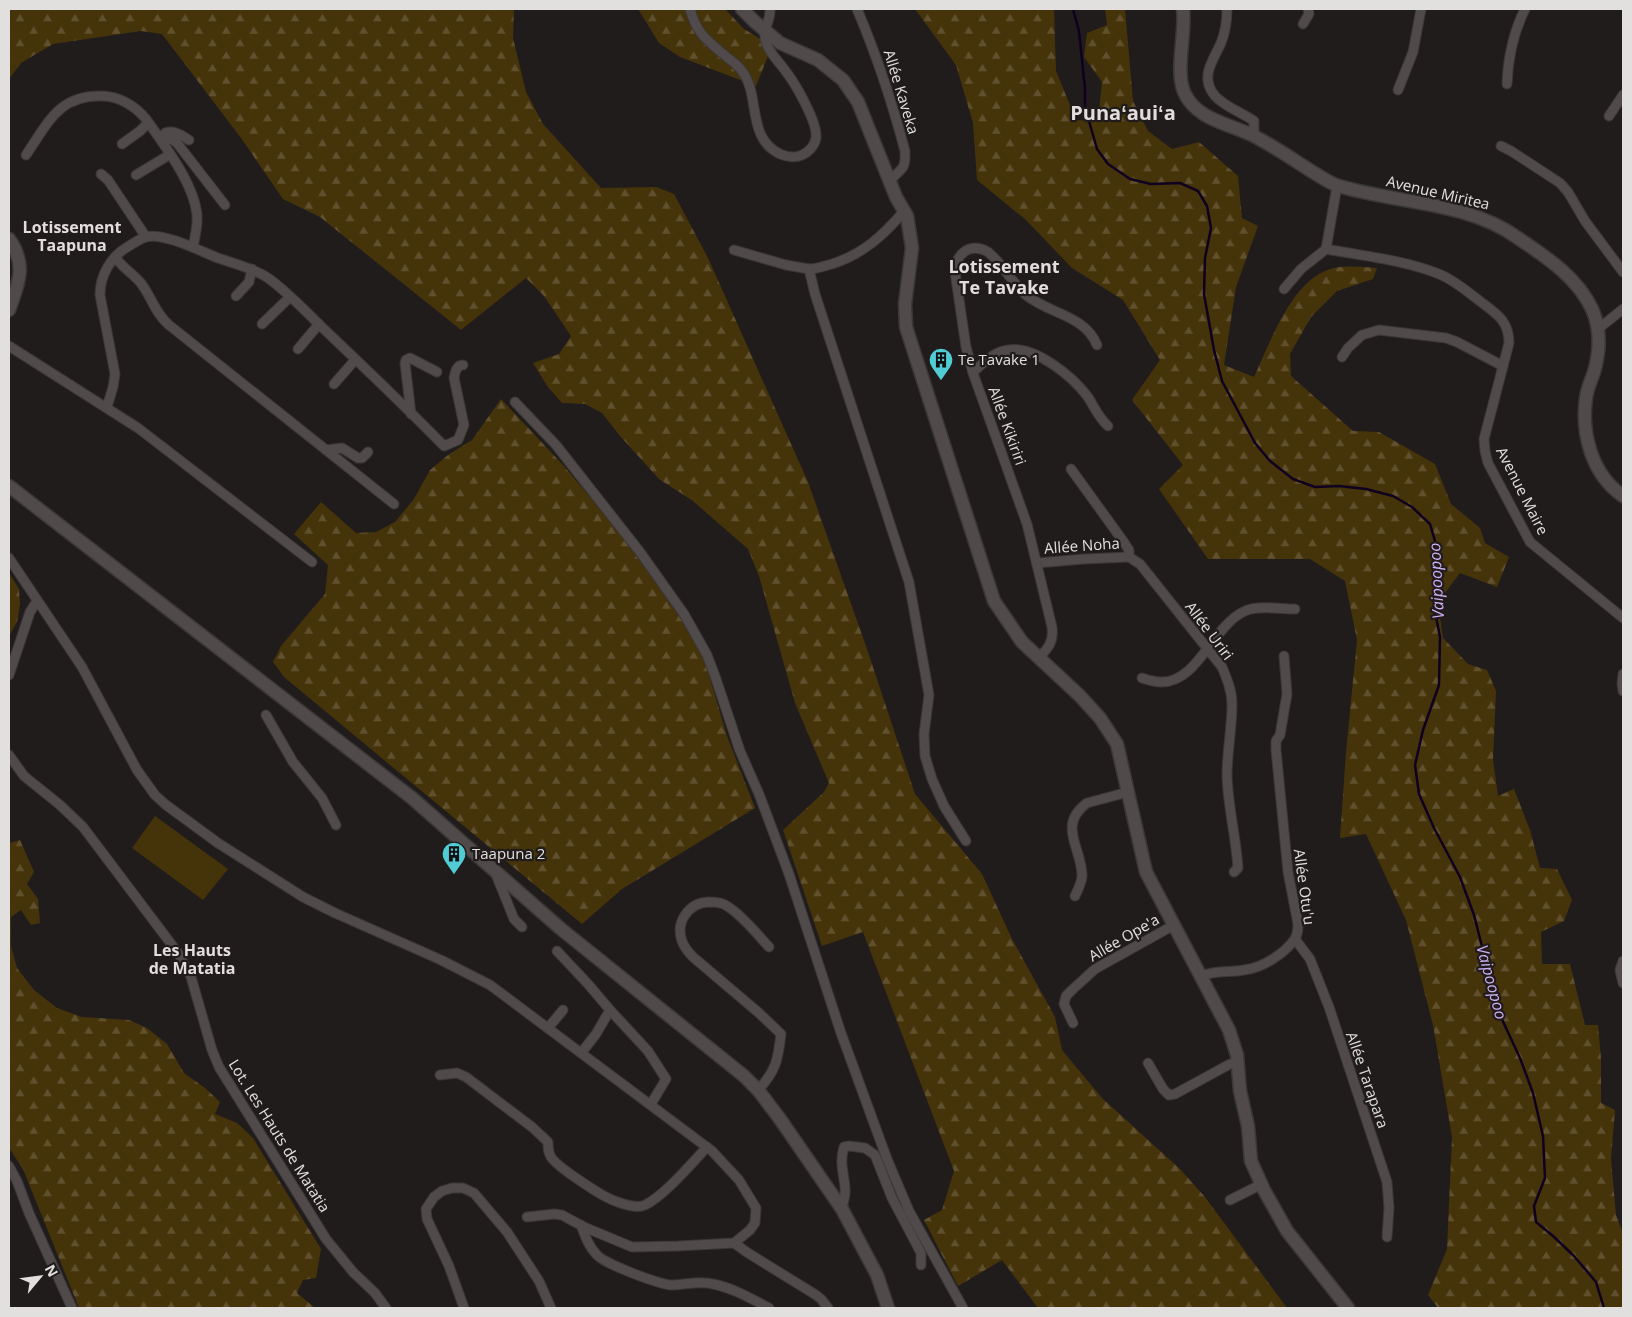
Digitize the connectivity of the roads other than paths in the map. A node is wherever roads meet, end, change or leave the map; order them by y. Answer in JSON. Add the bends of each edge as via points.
{"nodes":[{"id":1,"x":690,"y":9,"type":"edge"},
{"id":2,"x":742,"y":9,"type":"edge"},
{"id":3,"x":770,"y":9,"type":"edge"},
{"id":4,"x":857,"y":9,"type":"edge"},
{"id":5,"x":1183,"y":9,"type":"edge"},
{"id":6,"x":1227,"y":9,"type":"edge"},
{"id":7,"x":1308,"y":9,"type":"edge"},
{"id":8,"x":1421,"y":9,"type":"edge"},
{"id":9,"x":1525,"y":9,"type":"edge"},
{"id":10,"x":1302,"y":24,"type":"dead end"},
{"id":11,"x":764,"y":30,"type":"junction"},
{"id":12,"x":1507,"y":84,"type":"dead end"},
{"id":13,"x":1398,"y":90,"type":"dead end"},
{"id":14,"x":1623,"y":95,"type":"edge"},
{"id":15,"x":1609,"y":116,"type":"dead end"},
{"id":16,"x":148,"y":122,"type":"junction"},
{"id":17,"x":1254,"y":136,"type":"junction"},
{"id":18,"x":188,"y":140,"type":"dead end"},
{"id":19,"x":163,"y":141,"type":"junction"},
{"id":20,"x":122,"y":144,"type":"dead end"},
{"id":21,"x":1501,"y":146,"type":"dead end"},
{"id":22,"x":169,"y":154,"type":"junction"},
{"id":23,"x":26,"y":155,"type":"dead end"},
{"id":24,"x":101,"y":174,"type":"dead end"},
{"id":25,"x":136,"y":175,"type":"dead end"},
{"id":26,"x":890,"y":180,"type":"junction"},
{"id":27,"x":1336,"y":186,"type":"junction"},
{"id":28,"x":225,"y":205,"type":"dead end"},
{"id":29,"x":904,"y":210,"type":"junction"},
{"id":30,"x":146,"y":237,"type":"junction"},
{"id":31,"x":9,"y":238,"type":"edge"},
{"id":32,"x":193,"y":247,"type":"junction"},
{"id":33,"x":1326,"y":249,"type":"junction"},
{"id":34,"x":734,"y":250,"type":"dead end"},
{"id":35,"x":115,"y":257,"type":"junction"},
{"id":36,"x":252,"y":269,"type":"junction"},
{"id":37,"x":809,"y":269,"type":"junction"},
{"id":38,"x":1623,"y":272,"type":"edge"},
{"id":39,"x":1284,"y":289,"type":"dead end"},
{"id":40,"x":236,"y":296,"type":"dead end"},
{"id":41,"x":290,"y":297,"type":"junction"},
{"id":42,"x":1623,"y":309,"type":"edge"},
{"id":43,"x":9,"y":310,"type":"edge"},
{"id":44,"x":262,"y":324,"type":"dead end"},
{"id":45,"x":319,"y":324,"type":"junction"},
{"id":46,"x":1598,"y":329,"type":"junction"},
{"id":47,"x":1097,"y":345,"type":"dead end"},
{"id":48,"x":9,"y":346,"type":"edge"},
{"id":49,"x":298,"y":349,"type":"dead end"},
{"id":50,"x":1342,"y":356,"type":"dead end"},
{"id":51,"x":355,"y":360,"type":"junction"},
{"id":52,"x":463,"y":365,"type":"dead end"},
{"id":53,"x":1503,"y":366,"type":"junction"},
{"id":54,"x":437,"y":372,"type":"dead end"},
{"id":55,"x":973,"y":372,"type":"junction"},
{"id":56,"x":334,"y":384,"type":"dead end"},
{"id":57,"x":516,"y":402,"type":"dead end"},
{"id":58,"x":107,"y":407,"type":"junction"},
{"id":59,"x":411,"y":414,"type":"junction"},
{"id":60,"x":1108,"y":426,"type":"dead end"},
{"id":61,"x":326,"y":450,"type":"junction"},
{"id":62,"x":368,"y":452,"type":"dead end"},
{"id":63,"x":1070,"y":469,"type":"dead end"},
{"id":64,"x":9,"y":486,"type":"edge"},
{"id":65,"x":1623,"y":496,"type":"edge"},
{"id":66,"x":394,"y":504,"type":"dead end"},
{"id":67,"x":1129,"y":557,"type":"junction"},
{"id":68,"x":9,"y":558,"type":"edge"},
{"id":69,"x":312,"y":562,"type":"dead end"},
{"id":70,"x":1037,"y":563,"type":"junction"},
{"id":71,"x":37,"y":601,"type":"junction"},
{"id":72,"x":1295,"y":609,"type":"dead end"},
{"id":73,"x":1623,"y":618,"type":"edge"},
{"id":74,"x":1206,"y":648,"type":"junction"},
{"id":75,"x":1284,"y":656,"type":"dead end"},
{"id":76,"x":1039,"y":658,"type":"junction"},
{"id":77,"x":1623,"y":674,"type":"edge"},
{"id":78,"x":9,"y":675,"type":"edge"},
{"id":79,"x":1142,"y":678,"type":"dead end"},
{"id":80,"x":1623,"y":691,"type":"edge"},
{"id":81,"x":266,"y":715,"type":"dead end"},
{"id":82,"x":9,"y":755,"type":"edge"},
{"id":83,"x":1128,"y":792,"type":"junction"},
{"id":84,"x":336,"y":825,"type":"dead end"},
{"id":85,"x":966,"y":841,"type":"dead end"},
{"id":86,"x":494,"y":870,"type":"junction"},
{"id":87,"x":1234,"y":872,"type":"dead end"},
{"id":88,"x":1075,"y":896,"type":"dead end"},
{"id":89,"x":1174,"y":924,"type":"junction"},
{"id":90,"x":522,"y":926,"type":"dead end"},
{"id":91,"x":1295,"y":939,"type":"junction"},
{"id":92,"x":769,"y":947,"type":"dead end"},
{"id":93,"x":557,"y":951,"type":"dead end"},
{"id":94,"x":1623,"y":961,"type":"edge"},
{"id":95,"x":1201,"y":976,"type":"junction"},
{"id":96,"x":1623,"y":983,"type":"edge"},
{"id":97,"x":563,"y":1010,"type":"dead end"},
{"id":98,"x":610,"y":1010,"type":"junction"},
{"id":99,"x":1073,"y":1023,"type":"dead end"},
{"id":100,"x":548,"y":1028,"type":"junction"},
{"id":101,"x":582,"y":1052,"type":"junction"},
{"id":102,"x":1238,"y":1062,"type":"junction"},
{"id":103,"x":1148,"y":1063,"type":"dead end"},
{"id":104,"x":440,"y":1075,"type":"dead end"},
{"id":105,"x":758,"y":1090,"type":"junction"},
{"id":106,"x":651,"y":1104,"type":"junction"},
{"id":107,"x":706,"y":1146,"type":"junction"},
{"id":108,"x":9,"y":1166,"type":"edge"},
{"id":109,"x":1262,"y":1184,"type":"junction"},
{"id":110,"x":1230,"y":1200,"type":"dead end"},
{"id":111,"x":842,"y":1209,"type":"junction"},
{"id":112,"x":527,"y":1216,"type":"dead end"},
{"id":113,"x":581,"y":1225,"type":"junction"},
{"id":114,"x":1386,"y":1237,"type":"dead end"},
{"id":115,"x":734,"y":1243,"type":"junction"},
{"id":116,"x":933,"y":1255,"type":"junction"},
{"id":117,"x":72,"y":1308,"type":"edge"},
{"id":118,"x":386,"y":1308,"type":"edge"},
{"id":119,"x":464,"y":1308,"type":"edge"},
{"id":120,"x":551,"y":1308,"type":"edge"},
{"id":121,"x":769,"y":1308,"type":"edge"},
{"id":122,"x":828,"y":1308,"type":"edge"},
{"id":123,"x":888,"y":1308,"type":"edge"},
{"id":124,"x":963,"y":1308,"type":"edge"},
{"id":125,"x":1348,"y":1308,"type":"edge"}],
"edges":[{"from":1,"to":11,"type":"street","via":[[703,37],[741,69],[748,79],[756,121],[768,145],[778,153],[797,156],[814,145],[816,130],[789,75],[768,47]]},
{"from":2,"to":11,"type":"main road"},
{"from":3,"to":11,"type":"street"},
{"from":4,"to":26,"type":"street","name":"Allée Kaveka","via":[[881,68],[905,151],[903,169]]},
{"from":5,"to":17,"type":"main road","name":"Avenue Miritea","via":[[1181,79],[1186,95],[1197,110],[1208,117]]},
{"from":6,"to":17,"type":"street","via":[[1222,42],[1207,76],[1215,96],[1254,121]]},
{"from":7,"to":10,"type":"street","via":[[1309,14]]},
{"from":8,"to":13,"type":"street","via":[[1413,52]]},
{"from":9,"to":12,"type":"street","via":[[1512,42]]},
{"from":11,"to":26,"type":"main road","via":[[780,43],[818,60],[842,80],[858,102]]},
{"from":14,"to":15,"type":"street"},
{"from":16,"to":19,"type":"street"},
{"from":16,"to":20,"type":"street"},
{"from":16,"to":23,"type":"street","via":[[134,106],[120,99],[94,95],[77,98],[52,117]]},
{"from":17,"to":27,"type":"main road","name":"Avenue Miritea"},
{"from":18,"to":19,"type":"street","via":[[174,132],[165,133]]},
{"from":19,"to":22,"type":"street"},
{"from":19,"to":28,"type":"street","via":[[177,143]]},
{"from":21,"to":38,"type":"street","via":[[1560,183]]},
{"from":22,"to":25,"type":"street"},
{"from":22,"to":32,"type":"street","via":[[194,198],[198,222]]},
{"from":24,"to":30,"type":"street"},
{"from":26,"to":29,"type":"main road"},
{"from":27,"to":33,"type":"street"},
{"from":27,"to":46,"type":"main road","name":"Avenue Miritea","via":[[1472,214],[1494,223],[1543,255],[1581,290]]},
{"from":29,"to":37,"type":"street","via":[[880,238],[865,249],[841,261]]},
{"from":29,"to":76,"type":"main road","via":[[912,248],[906,327],[994,601],[1022,642]]},
{"from":30,"to":32,"type":"street"},
{"from":30,"to":35,"type":"street"},
{"from":31,"to":43,"type":"main road","via":[[17,251],[20,269]]},
{"from":32,"to":36,"type":"street"},
{"from":33,"to":39,"type":"street","via":[[1301,269]]},
{"from":33,"to":53,"type":"street","name":"Avenue Maire","via":[[1414,266],[1452,281],[1495,312],[1507,326],[1509,343]]},
{"from":34,"to":37,"type":"street"},
{"from":35,"to":58,"type":"street","via":[[104,272],[100,285],[114,374]]},
{"from":35,"to":61,"type":"street","via":[[140,282],[157,313],[169,325]]},
{"from":36,"to":40,"type":"street","via":[[249,282]]},
{"from":36,"to":41,"type":"street"},
{"from":37,"to":85,"type":"street","via":[[910,587],[929,695],[924,756],[944,806]]},
{"from":41,"to":44,"type":"street"},
{"from":41,"to":45,"type":"street"},
{"from":42,"to":46,"type":"street"},
{"from":45,"to":49,"type":"street"},
{"from":45,"to":51,"type":"street"},
{"from":46,"to":65,"type":"main road","name":"Avenue Miritea","via":[[1595,369],[1586,397],[1587,444],[1597,467],[1615,491]]},
{"from":47,"to":55,"type":"street","name":"Allée Kikiriri","via":[[1086,328],[1026,295],[988,252],[969,249],[959,257],[954,272]]},
{"from":48,"to":58,"type":"street"},
{"from":50,"to":53,"type":"street","via":[[1362,335],[1378,330],[1446,338]]},
{"from":51,"to":56,"type":"street"},
{"from":51,"to":59,"type":"street"},
{"from":52,"to":59,"type":"street","via":[[458,367],[454,378],[464,425],[458,440],[444,446]]},
{"from":53,"to":73,"type":"street","name":"Avenue Maire","via":[[1484,439],[1488,463],[1530,542]]},
{"from":54,"to":59,"type":"street","via":[[410,358],[406,360]]},
{"from":55,"to":60,"type":"street","via":[[995,354],[1017,349],[1029,351],[1076,383]]},
{"from":55,"to":70,"type":"street","name":"Allée Kikiriri","via":[[1028,524]]},
{"from":57,"to":116,"type":"street","via":[[556,445],[640,552],[684,614],[707,655],[740,751],[789,874],[840,1033],[886,1160]]},
{"from":58,"to":69,"type":"street"},
{"from":61,"to":62,"type":"street","via":[[342,448],[358,458]]},
{"from":61,"to":66,"type":"street"},
{"from":63,"to":67,"type":"street","name":"Allée Uriri","via":[[1123,541]]},
{"from":64,"to":86,"type":"main road","via":[[412,798]]},
{"from":67,"to":70,"type":"street","name":"Allée Noha"},
{"from":67,"to":74,"type":"street","name":"Allée Uriri","via":[[1138,562]]},
{"from":68,"to":71,"type":"street"},
{"from":70,"to":76,"type":"street","name":"Allée Kikiriri","via":[[1053,630],[1051,644]]},
{"from":71,"to":78,"type":"street","via":[[30,612]]},
{"from":71,"to":100,"type":"street","via":[[82,668],[137,770],[166,805],[298,894],[477,978]]},
{"from":72,"to":74,"type":"street","via":[[1244,611],[1224,626]]},
{"from":74,"to":79,"type":"street","via":[[1192,667],[1173,680],[1162,682]]},
{"from":74,"to":87,"type":"street","name":"Allée Uriri","via":[[1222,667],[1232,703],[1227,778],[1238,868]]},
{"from":75,"to":91,"type":"street","name":"Allée Otu'u","via":[[1287,694],[1276,750],[1288,872],[1298,924]]},
{"from":76,"to":83,"type":"main road","via":[[1100,718],[1117,744]]},
{"from":77,"to":80,"type":"street"},
{"from":81,"to":84,"type":"street","via":[[293,762],[322,798]]},
{"from":82,"to":118,"type":"street","name":"Lot. Les Hauts de Matatia","via":[[26,777],[83,827],[175,948],[190,977],[219,1067],[326,1239]]},
{"from":83,"to":88,"type":"street","via":[[1087,803],[1075,816],[1072,830],[1082,877]]},
{"from":83,"to":89,"type":"main road","via":[[1146,872]]},
{"from":86,"to":90,"type":"street","via":[[514,919]]},
{"from":86,"to":105,"type":"main road","via":[[574,940]]},
{"from":89,"to":95,"type":"main road"},
{"from":89,"to":99,"type":"street","name":"Allée Ope'a","via":[[1096,969],[1072,990],[1064,1004]]},
{"from":91,"to":95,"type":"street","name":"Allée Otu'u","via":[[1282,953],[1257,967],[1213,971]]},
{"from":91,"to":114,"type":"street","name":"Allée Tarapara","via":[[1310,959],[1329,1007],[1385,1176],[1390,1208]]},
{"from":92,"to":105,"type":"street","via":[[726,905],[696,904],[681,922],[681,940],[692,957],[781,1034],[774,1069]]},
{"from":93,"to":98,"type":"street"},
{"from":94,"to":96,"type":"street","via":[[1620,970]]},
{"from":95,"to":102,"type":"main road","via":[[1229,1030]]},
{"from":97,"to":100,"type":"street"},
{"from":98,"to":101,"type":"street"},
{"from":98,"to":106,"type":"street","via":[[648,1051],[666,1079]]},
{"from":100,"to":101,"type":"street"},
{"from":101,"to":106,"type":"street"},
{"from":102,"to":103,"type":"street","via":[[1169,1095]]},
{"from":102,"to":109,"type":"main road","via":[[1251,1161]]},
{"from":104,"to":107,"type":"street","via":[[457,1073],[472,1081],[538,1132],[548,1142],[548,1149],[556,1162],[613,1201],[643,1206],[684,1171]]},
{"from":105,"to":111,"type":"main road"},
{"from":106,"to":107,"type":"street"},
{"from":107,"to":115,"type":"street","via":[[740,1180],[756,1208],[756,1223]]},
{"from":108,"to":117,"type":"street"},
{"from":109,"to":110,"type":"street"},
{"from":109,"to":125,"type":"main road","via":[[1287,1231]]},
{"from":111,"to":116,"type":"street","via":[[845,1190],[841,1157],[844,1147],[865,1148],[875,1155],[892,1198],[921,1253],[921,1263]]},
{"from":111,"to":123,"type":"main road","via":[[877,1276]]},
{"from":112,"to":113,"type":"street","via":[[562,1215]]},
{"from":113,"to":115,"type":"street","via":[[632,1246]]},
{"from":113,"to":121,"type":"street","via":[[586,1239],[602,1260],[670,1285],[712,1283]]},
{"from":115,"to":122,"type":"street","via":[[816,1295]]},
{"from":116,"to":124,"type":"street"},
{"from":119,"to":120,"type":"street","via":[[427,1219],[426,1209],[434,1197],[442,1190],[452,1188],[474,1192],[507,1232],[539,1280]]}]}
